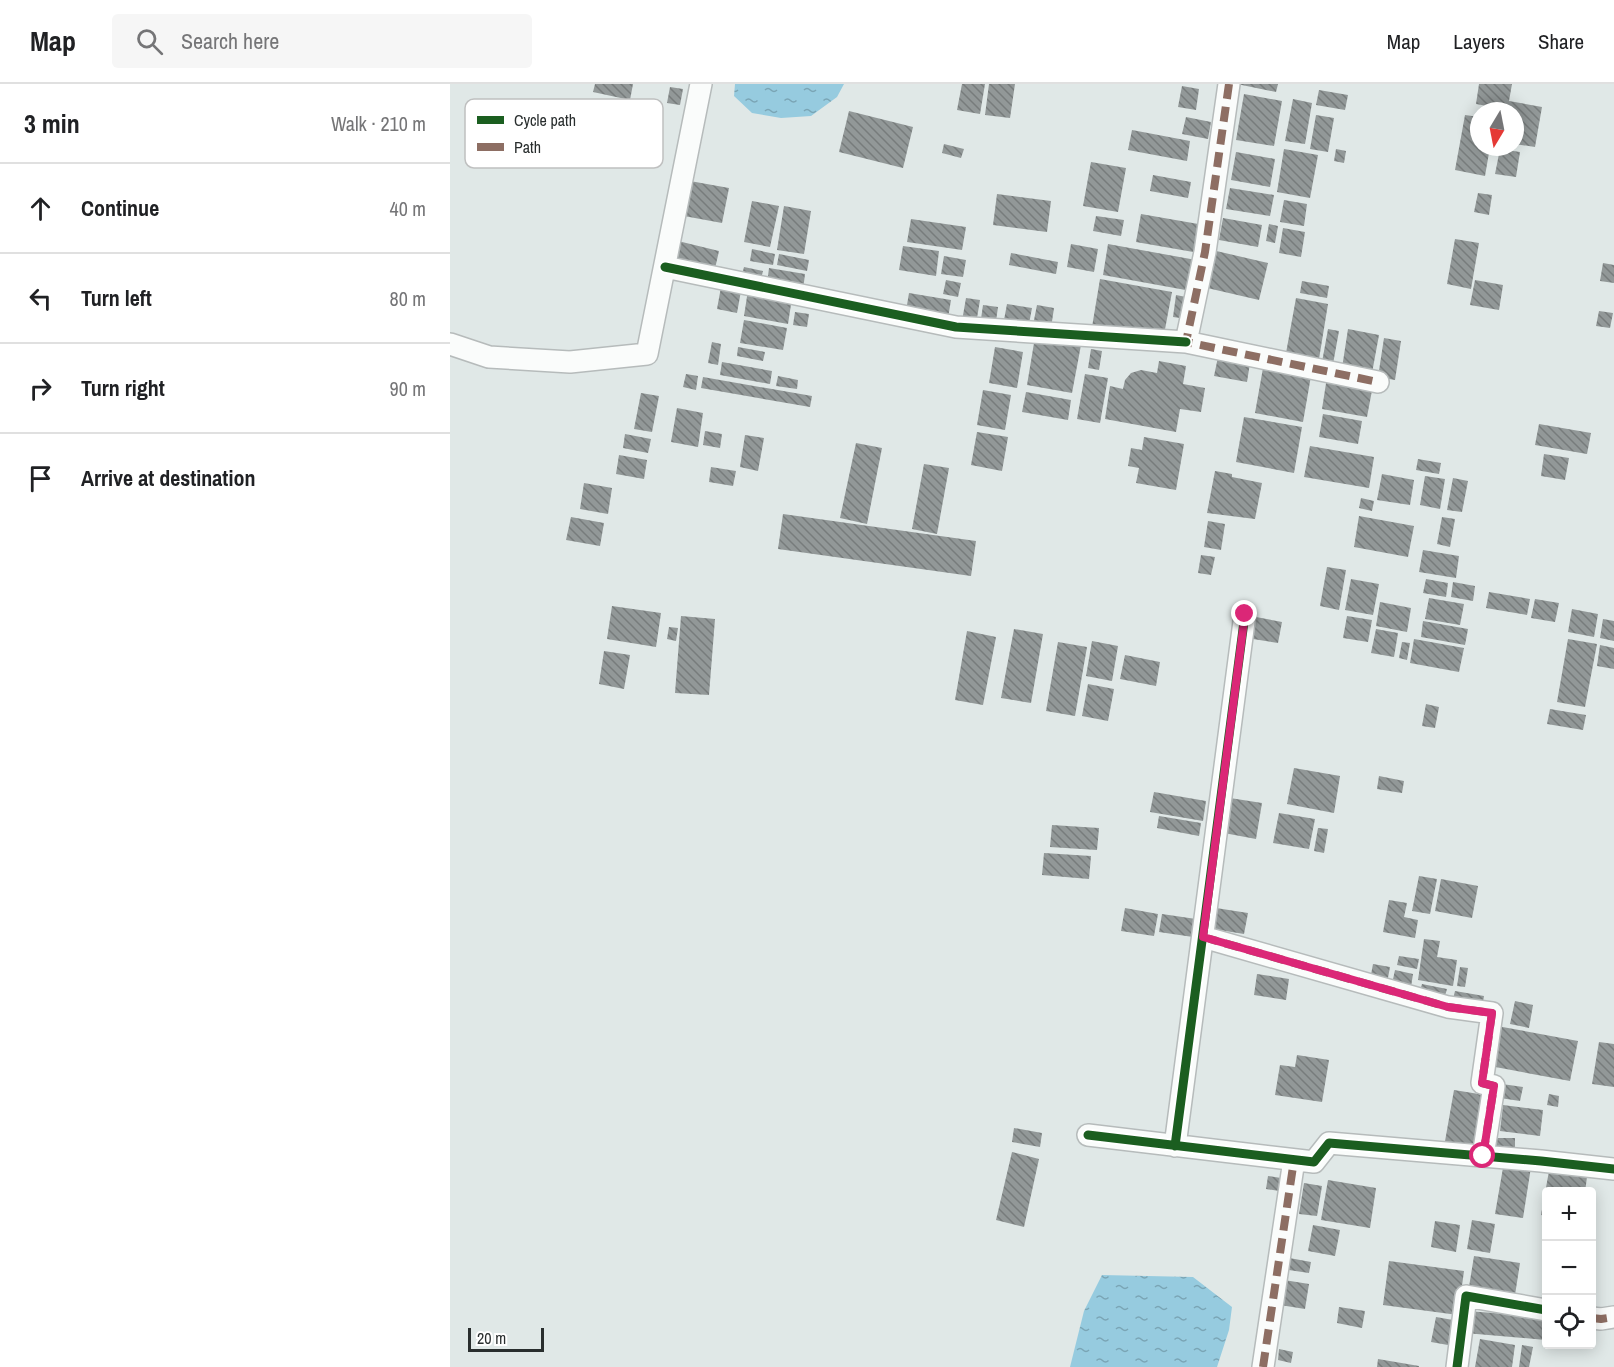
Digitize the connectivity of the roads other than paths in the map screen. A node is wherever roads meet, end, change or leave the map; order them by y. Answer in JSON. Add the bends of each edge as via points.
{"nodes":[{"id":1,"x":702,"y":84,"type":"edge"},
{"id":2,"x":1229,"y":84,"type":"edge"},
{"id":3,"x":665,"y":267,"type":"junction"},
{"id":4,"x":1186,"y":342,"type":"junction"},
{"id":5,"x":450,"y":344,"type":"edge"},
{"id":6,"x":1378,"y":382,"type":"dead end"},
{"id":7,"x":1245,"y":614,"type":"dead end"},
{"id":8,"x":1203,"y":937,"type":"junction"},
{"id":9,"x":1088,"y":1135,"type":"dead end"},
{"id":10,"x":1175,"y":1146,"type":"junction"},
{"id":11,"x":1483,"y":1156,"type":"junction"},
{"id":12,"x":1294,"y":1160,"type":"junction"},
{"id":13,"x":1614,"y":1169,"type":"edge"},
{"id":14,"x":1542,"y":1309,"type":"edge"},
{"id":15,"x":1614,"y":1317,"type":"edge"},
{"id":16,"x":1596,"y":1318,"type":"edge"},
{"id":17,"x":1263,"y":1367,"type":"edge"},
{"id":18,"x":1457,"y":1367,"type":"edge"}],
"edges":[{"from":1,"to":3,"type":"street"},
{"from":2,"to":4,"type":"street","via":[[1205,252]]},
{"from":3,"to":4,"type":"street","via":[[956,327]]},
{"from":3,"to":5,"type":"street","via":[[646,354],[570,362],[489,357]]},
{"from":4,"to":6,"type":"street"},
{"from":7,"to":8,"type":"street"},
{"from":8,"to":10,"type":"street"},
{"from":8,"to":11,"type":"street","via":[[1448,1007],[1492,1013],[1482,1083],[1494,1086]]},
{"from":9,"to":10,"type":"street"},
{"from":10,"to":12,"type":"street"},
{"from":11,"to":12,"type":"street","via":[[1329,1143],[1314,1162]]},
{"from":11,"to":13,"type":"street"},
{"from":12,"to":17,"type":"street"},
{"from":14,"to":18,"type":"street","via":[[1466,1296]]},
{"from":15,"to":16,"type":"street"}]}
